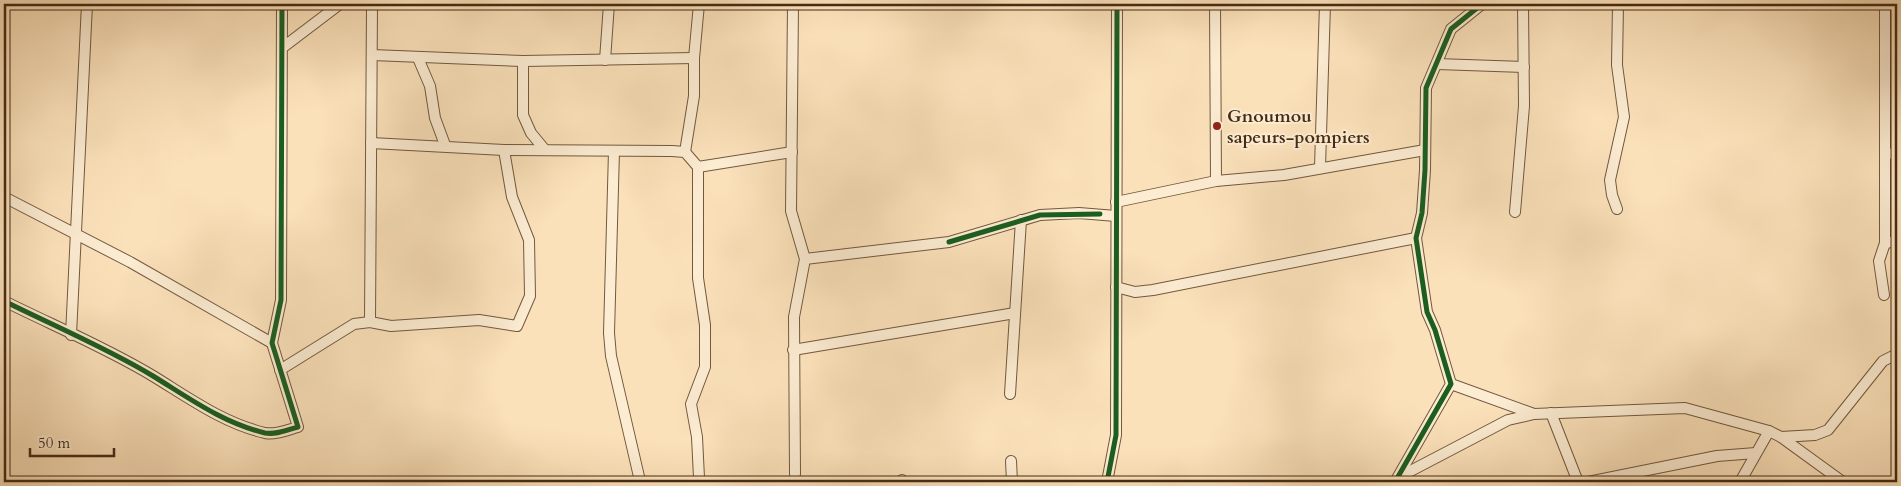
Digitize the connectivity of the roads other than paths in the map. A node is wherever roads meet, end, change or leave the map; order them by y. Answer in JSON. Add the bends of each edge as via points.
{"nodes":[{"id":1,"x":86,"y":4,"type":"edge"},
{"id":2,"x":282,"y":4,"type":"edge"},
{"id":3,"x":340,"y":4,"type":"edge"},
{"id":4,"x":372,"y":4,"type":"edge"},
{"id":5,"x":609,"y":4,"type":"edge"},
{"id":6,"x":699,"y":4,"type":"edge"},
{"id":7,"x":793,"y":4,"type":"edge"},
{"id":8,"x":1117,"y":4,"type":"edge"},
{"id":9,"x":1215,"y":4,"type":"edge"},
{"id":10,"x":1325,"y":4,"type":"edge"},
{"id":11,"x":1482,"y":4,"type":"edge"},
{"id":12,"x":1523,"y":4,"type":"edge"},
{"id":13,"x":1618,"y":4,"type":"edge"},
{"id":14,"x":1885,"y":4,"type":"edge"},
{"id":15,"x":282,"y":48,"type":"junction"},
{"id":16,"x":372,"y":55,"type":"junction"},
{"id":17,"x":418,"y":58,"type":"junction"},
{"id":18,"x":694,"y":58,"type":"junction"},
{"id":19,"x":606,"y":60,"type":"junction"},
{"id":20,"x":523,"y":61,"type":"junction"},
{"id":21,"x":1437,"y":64,"type":"junction"},
{"id":22,"x":1524,"y":67,"type":"junction"},
{"id":23,"x":371,"y":143,"type":"junction"},
{"id":24,"x":445,"y":145,"type":"junction"},
{"id":25,"x":504,"y":150,"type":"junction"},
{"id":26,"x":545,"y":150,"type":"junction"},
{"id":27,"x":1425,"y":150,"type":"junction"},
{"id":28,"x":614,"y":151,"type":"junction"},
{"id":29,"x":685,"y":152,"type":"junction"},
{"id":30,"x":792,"y":152,"type":"junction"},
{"id":31,"x":1897,"y":153,"type":"edge"},
{"id":32,"x":1885,"y":154,"type":"junction"},
{"id":33,"x":698,"y":166,"type":"junction"},
{"id":34,"x":1320,"y":167,"type":"junction"},
{"id":35,"x":1216,"y":181,"type":"junction"},
{"id":36,"x":4,"y":196,"type":"edge"},
{"id":37,"x":1116,"y":202,"type":"junction"},
{"id":38,"x":1617,"y":209,"type":"dead end"},
{"id":39,"x":1515,"y":212,"type":"dead end"},
{"id":40,"x":1116,"y":216,"type":"junction"},
{"id":41,"x":1020,"y":220,"type":"junction"},
{"id":42,"x":75,"y":234,"type":"junction"},
{"id":43,"x":1416,"y":238,"type":"junction"},
{"id":44,"x":1897,"y":241,"type":"edge"},
{"id":45,"x":1885,"y":243,"type":"junction"},
{"id":46,"x":805,"y":259,"type":"junction"},
{"id":47,"x":1116,"y":287,"type":"junction"},
{"id":48,"x":1884,"y":295,"type":"dead end"},
{"id":49,"x":4,"y":301,"type":"edge"},
{"id":50,"x":1015,"y":313,"type":"junction"},
{"id":51,"x":370,"y":322,"type":"junction"},
{"id":52,"x":71,"y":335,"type":"junction"},
{"id":53,"x":272,"y":343,"type":"junction"},
{"id":54,"x":793,"y":350,"type":"junction"},
{"id":55,"x":1897,"y":354,"type":"edge"},
{"id":56,"x":280,"y":370,"type":"junction"},
{"id":57,"x":1451,"y":384,"type":"junction"},
{"id":58,"x":1010,"y":394,"type":"dead end"},
{"id":59,"x":1551,"y":413,"type":"junction"},
{"id":60,"x":1534,"y":414,"type":"junction"},
{"id":61,"x":1769,"y":431,"type":"junction"},
{"id":62,"x":1781,"y":437,"type":"junction"},
{"id":63,"x":1756,"y":454,"type":"junction"},
{"id":64,"x":1011,"y":461,"type":"dead end"},
{"id":65,"x":795,"y":474,"type":"dead end"},
{"id":66,"x":699,"y":478,"type":"dead end"},
{"id":67,"x":1398,"y":479,"type":"edge"},
{"id":68,"x":640,"y":481,"type":"edge"},
{"id":69,"x":1012,"y":482,"type":"edge"},
{"id":70,"x":1107,"y":482,"type":"edge"},
{"id":71,"x":1578,"y":482,"type":"edge"},
{"id":72,"x":1588,"y":482,"type":"edge"},
{"id":73,"x":1740,"y":482,"type":"edge"},
{"id":74,"x":1843,"y":482,"type":"edge"}],
"edges":[{"from":1,"to":42,"type":"street"},
{"from":2,"to":15,"type":"street"},
{"from":3,"to":15,"type":"street"},
{"from":4,"to":16,"type":"street"},
{"from":5,"to":19,"type":"street"},
{"from":6,"to":18,"type":"street"},
{"from":7,"to":30,"type":"street"},
{"from":8,"to":37,"type":"street"},
{"from":9,"to":35,"type":"street"},
{"from":10,"to":34,"type":"street"},
{"from":11,"to":21,"type":"street","via":[[1451,29]]},
{"from":12,"to":22,"type":"street"},
{"from":13,"to":38,"type":"street","via":[[1617,65],[1624,118],[1610,180]]},
{"from":14,"to":32,"type":"street"},
{"from":15,"to":53,"type":"street","via":[[281,300]]},
{"from":16,"to":17,"type":"street"},
{"from":16,"to":23,"type":"street"},
{"from":17,"to":20,"type":"street"},
{"from":17,"to":24,"type":"street","via":[[430,86],[435,118]]},
{"from":18,"to":19,"type":"street"},
{"from":18,"to":29,"type":"street","via":[[694,96]]},
{"from":19,"to":20,"type":"street"},
{"from":20,"to":26,"type":"street","via":[[523,115],[531,133]]},
{"from":21,"to":22,"type":"street"},
{"from":21,"to":27,"type":"street","via":[[1426,88]]},
{"from":22,"to":39,"type":"street"},
{"from":23,"to":24,"type":"street"},
{"from":23,"to":51,"type":"street"},
{"from":24,"to":25,"type":"street"},
{"from":25,"to":26,"type":"street"},
{"from":25,"to":51,"type":"street","via":[[512,197],[529,240],[530,296],[517,326],[479,320],[391,326]]},
{"from":26,"to":28,"type":"street"},
{"from":27,"to":34,"type":"street"},
{"from":27,"to":43,"type":"street","via":[[1422,213]]},
{"from":28,"to":29,"type":"street"},
{"from":28,"to":68,"type":"street","via":[[611,356]]},
{"from":29,"to":33,"type":"street"},
{"from":30,"to":33,"type":"street"},
{"from":30,"to":46,"type":"street","via":[[791,211]]},
{"from":31,"to":32,"type":"street"},
{"from":32,"to":45,"type":"street"},
{"from":33,"to":66,"type":"street","via":[[698,278],[705,325],[706,367],[691,404]]},
{"from":34,"to":35,"type":"street","via":[[1284,175]]},
{"from":35,"to":37,"type":"street"},
{"from":36,"to":42,"type":"street"},
{"from":37,"to":40,"type":"street"},
{"from":40,"to":41,"type":"street","via":[[1056,213]]},
{"from":40,"to":47,"type":"street"},
{"from":41,"to":46,"type":"street","via":[[949,242]]},
{"from":41,"to":50,"type":"street"},
{"from":42,"to":52,"type":"street"},
{"from":42,"to":53,"type":"street"},
{"from":43,"to":47,"type":"street","via":[[1153,290],[1135,292]]},
{"from":43,"to":57,"type":"street","via":[[1427,312]]},
{"from":44,"to":45,"type":"street"},
{"from":45,"to":48,"type":"street","via":[[1879,261]]},
{"from":46,"to":54,"type":"street","via":[[794,316]]},
{"from":47,"to":70,"type":"street","via":[[1116,435]]},
{"from":49,"to":52,"type":"street"},
{"from":50,"to":54,"type":"street"},
{"from":50,"to":58,"type":"street"},
{"from":51,"to":56,"type":"street","via":[[354,324]]},
{"from":52,"to":56,"type":"street","via":[[153,376],[220,417],[266,433],[275,434],[298,427]]},
{"from":53,"to":56,"type":"street"},
{"from":54,"to":65,"type":"street"},
{"from":55,"to":62,"type":"street","via":[[1883,361],[1828,430],[1816,436]]},
{"from":57,"to":60,"type":"street"},
{"from":57,"to":67,"type":"street"},
{"from":59,"to":60,"type":"street"},
{"from":59,"to":61,"type":"street","via":[[1685,408]]},
{"from":59,"to":71,"type":"street"},
{"from":60,"to":67,"type":"street","via":[[1508,420]]},
{"from":61,"to":62,"type":"street"},
{"from":61,"to":63,"type":"street"},
{"from":62,"to":74,"type":"street"},
{"from":63,"to":72,"type":"street","via":[[1716,456]]},
{"from":63,"to":73,"type":"street"},
{"from":64,"to":69,"type":"street"}]}
